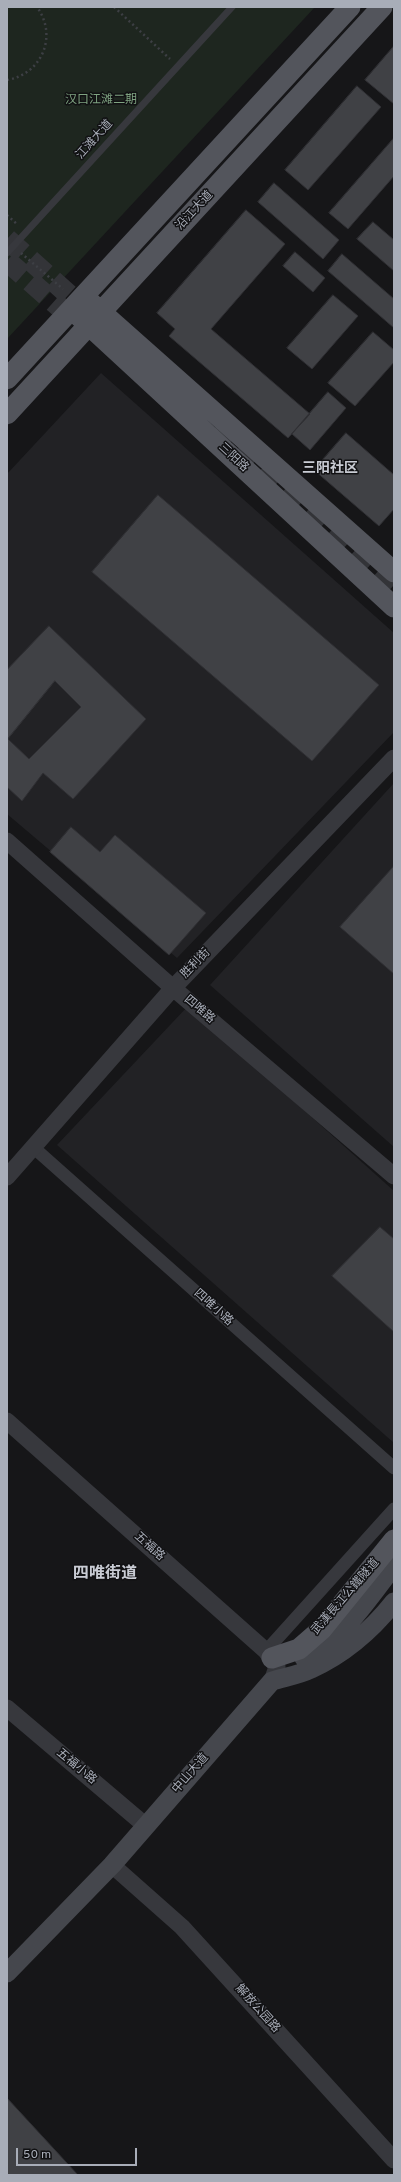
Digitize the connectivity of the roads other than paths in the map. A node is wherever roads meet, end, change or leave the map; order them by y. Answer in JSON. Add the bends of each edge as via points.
{"nodes":[{"id":1,"x":232,"y":7,"type":"edge"},
{"id":2,"x":350,"y":7,"type":"edge"},
{"id":3,"x":382,"y":7,"type":"edge"},
{"id":4,"x":7,"y":253,"type":"edge"},
{"id":5,"x":77,"y":303,"type":"junction"},
{"id":6,"x":95,"y":319,"type":"junction"},
{"id":7,"x":7,"y":379,"type":"edge"},
{"id":8,"x":7,"y":414,"type":"edge"},
{"id":9,"x":394,"y":572,"type":"edge"},
{"id":10,"x":394,"y":607,"type":"edge"},
{"id":11,"x":394,"y":758,"type":"edge"},
{"id":12,"x":7,"y":841,"type":"edge"},
{"id":13,"x":173,"y":988,"type":"junction"},
{"id":14,"x":33,"y":1148,"type":"junction"},
{"id":15,"x":394,"y":1176,"type":"edge"},
{"id":16,"x":7,"y":1177,"type":"edge"},
{"id":17,"x":7,"y":1421,"type":"edge"},
{"id":18,"x":394,"y":1468,"type":"edge"},
{"id":19,"x":394,"y":1509,"type":"edge"},
{"id":20,"x":394,"y":1540,"type":"edge"},
{"id":21,"x":394,"y":1566,"type":"edge"},
{"id":22,"x":394,"y":1602,"type":"edge"},
{"id":23,"x":272,"y":1664,"type":"junction"},
{"id":24,"x":7,"y":1708,"type":"edge"},
{"id":25,"x":146,"y":1826,"type":"junction"},
{"id":26,"x":112,"y":1865,"type":"junction"},
{"id":27,"x":9,"y":1968,"type":"edge"},
{"id":28,"x":394,"y":2160,"type":"edge"}],
"edges":[{"from":1,"to":4,"type":"lane","name":"江滩大道"},
{"from":2,"to":5,"type":"main road","name":"沿江大道"},
{"from":3,"to":6,"type":"main road","name":"沿江大道"},
{"from":5,"to":6,"type":"main road","name":"三阳路"},
{"from":5,"to":7,"type":"main road","name":"沿江大道"},
{"from":6,"to":8,"type":"main road","name":"沿江大道"},
{"from":6,"to":9,"type":"main road","name":"三阳路"},
{"from":6,"to":10,"type":"main road","name":"三阳路"},
{"from":11,"to":13,"type":"street","name":"胜利街"},
{"from":12,"to":13,"type":"street","name":"四唯路"},
{"from":13,"to":14,"type":"street","name":"胜利街"},
{"from":13,"to":15,"type":"street","name":"四唯路"},
{"from":14,"to":16,"type":"street","name":"胜利街"},
{"from":14,"to":18,"type":"street","name":"四唯小路"},
{"from":17,"to":23,"type":"street","name":"五福路"},
{"from":19,"to":23,"type":"street","name":"中山大道"},
{"from":20,"to":23,"type":"main road","name":"武漢長江公鐵隧道","via":[[322,1629],[299,1649]]},
{"from":21,"to":23,"type":"main road","name":"中山大道","via":[[343,1630],[318,1652]]},
{"from":22,"to":23,"type":"main road","via":[[366,1633],[310,1670]]},
{"from":23,"to":25,"type":"main road","name":"中山大道"},
{"from":24,"to":25,"type":"street","name":"五福小路"},
{"from":25,"to":26,"type":"main road","name":"中山大道"},
{"from":26,"to":27,"type":"main road","name":"中山大道"},
{"from":26,"to":28,"type":"street","name":"解放公园路","via":[[182,1927]]}]}
